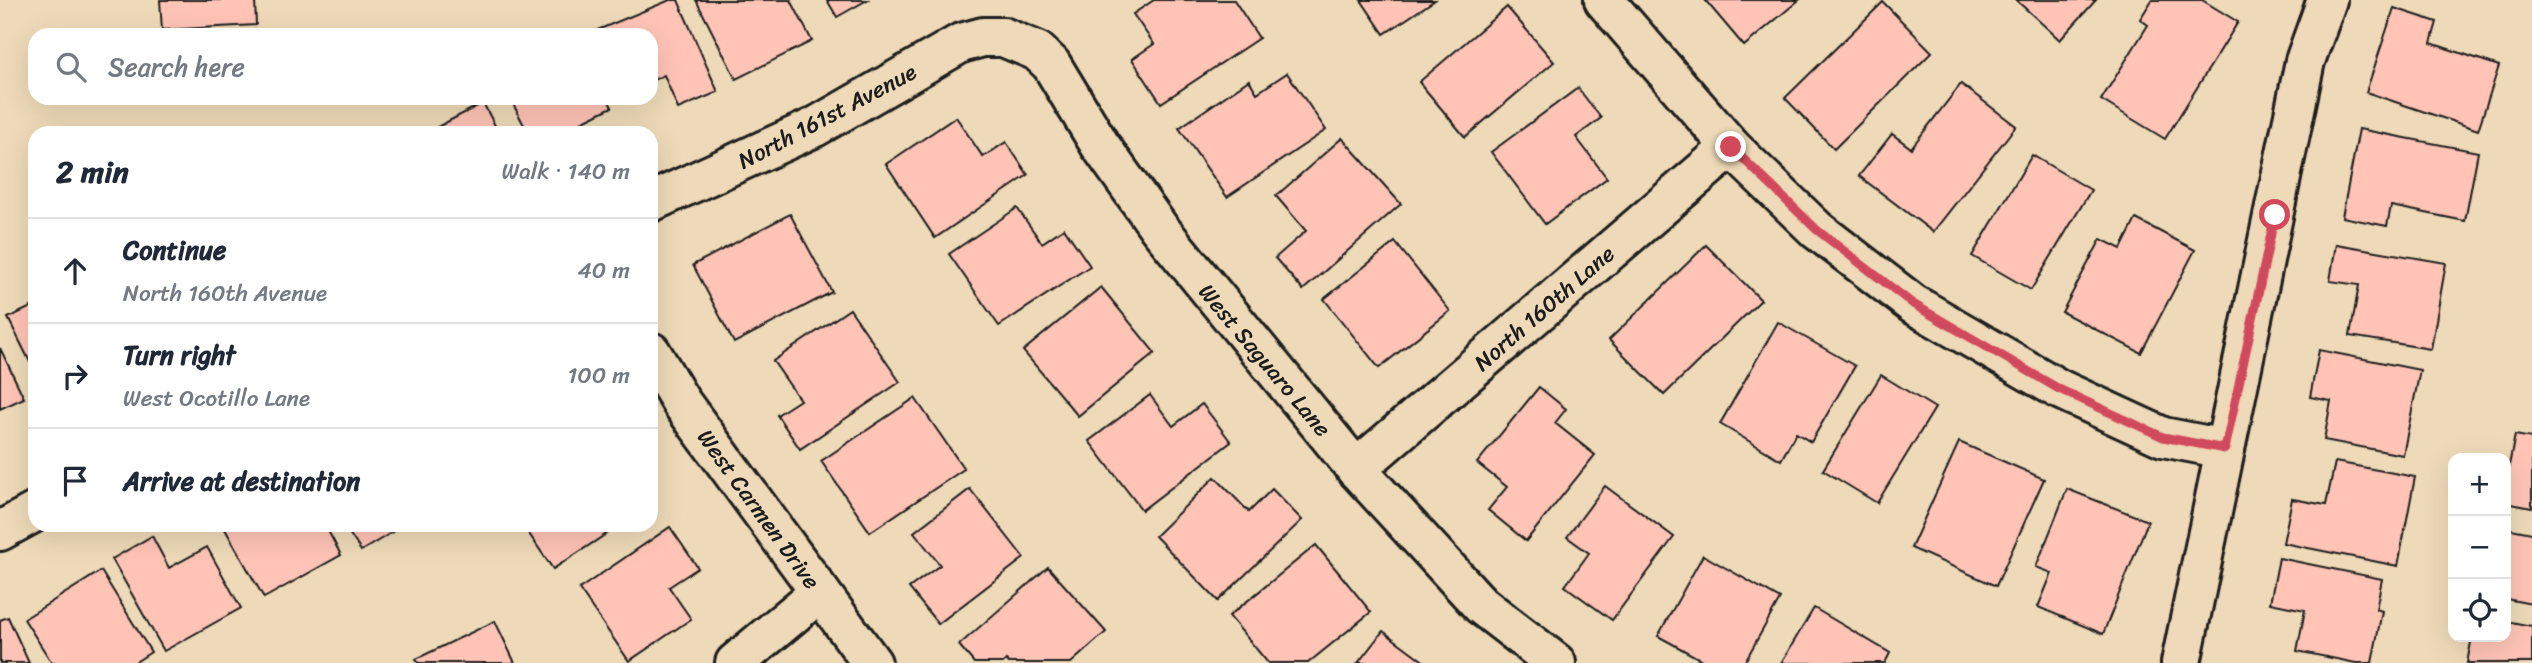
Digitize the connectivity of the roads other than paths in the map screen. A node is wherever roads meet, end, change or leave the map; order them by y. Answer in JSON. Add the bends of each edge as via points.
{"nodes":[{"id":1,"x":1604,"y":0,"type":"edge"},
{"id":2,"x":2327,"y":0,"type":"edge"},
{"id":3,"x":1003,"y":37,"type":"joint"},
{"id":4,"x":1731,"y":147,"type":"junction"},
{"id":5,"x":658,"y":199,"type":"edge"},
{"id":6,"x":658,"y":364,"type":"edge"},
{"id":7,"x":2225,"y":449,"type":"junction"},
{"id":8,"x":1356,"y":469,"type":"junction"},
{"id":9,"x":28,"y":516,"type":"edge"},
{"id":10,"x":0,"y":531,"type":"edge"},
{"id":11,"x":820,"y":592,"type":"junction"},
{"id":12,"x":735,"y":663,"type":"edge"},
{"id":13,"x":872,"y":663,"type":"edge"},
{"id":14,"x":1556,"y":663,"type":"edge"},
{"id":15,"x":2181,"y":663,"type":"edge"}],
"edges":[{"from":1,"to":4,"type":"street"},
{"from":2,"to":7,"type":"street","via":[[2305,61]]},
{"from":3,"to":5,"type":"street","name":"North 161st Avenue","via":[[961,43],[815,127]]},
{"from":3,"to":8,"type":"street","name":"West Saguaro Lane","via":[[1037,51],[1051,64],[1158,228]]},
{"from":4,"to":7,"type":"street","via":[[1817,230],[1913,304],[2059,389],[2163,437]]},
{"from":4,"to":8,"type":"street","name":"North 160th Lane"},
{"from":6,"to":11,"type":"street","name":"West Carmen Drive"},
{"from":7,"to":15,"type":"street"},
{"from":8,"to":14,"type":"street","name":"West Saguaro Lane","via":[[1481,605]]},
{"from":9,"to":10,"type":"street"},
{"from":11,"to":12,"type":"street"},
{"from":11,"to":13,"type":"street","name":"West Carmen Drive"}]}
